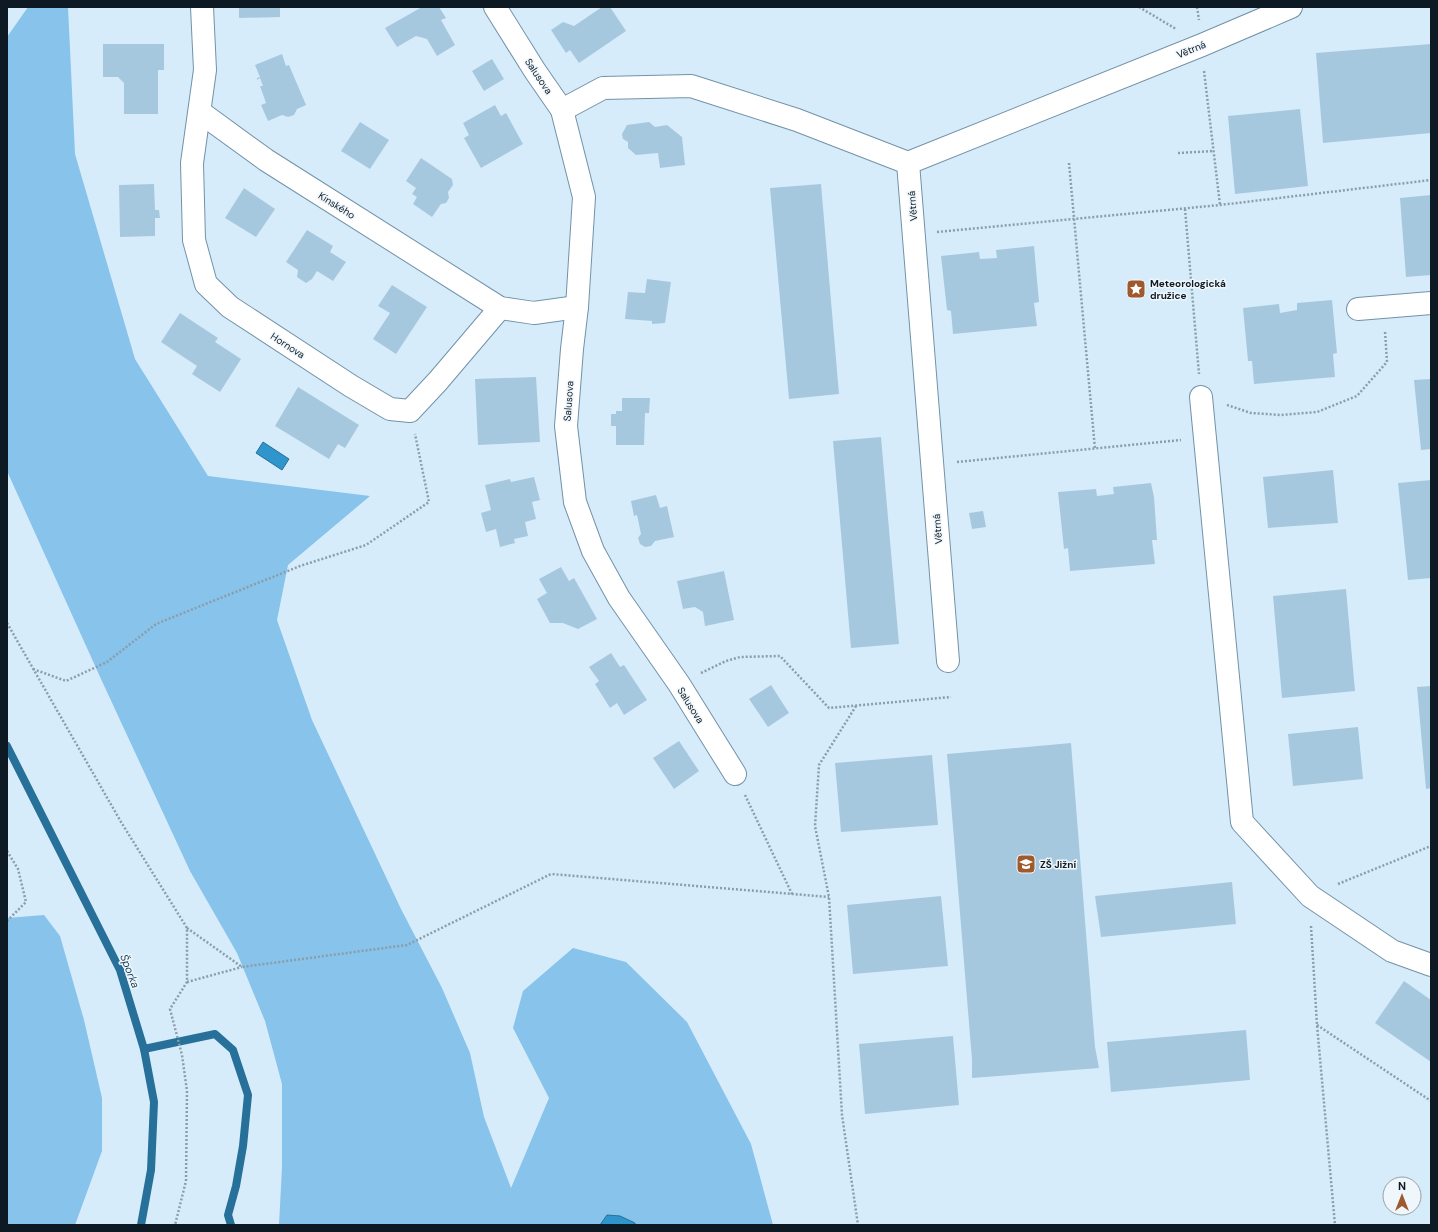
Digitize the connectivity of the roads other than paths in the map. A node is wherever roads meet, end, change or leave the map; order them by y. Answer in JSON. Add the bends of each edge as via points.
{"nodes":[{"id":1,"x":202,"y":7,"type":"edge"},
{"id":2,"x":495,"y":7,"type":"edge"},
{"id":3,"x":1291,"y":7,"type":"edge"},
{"id":4,"x":562,"y":110,"type":"junction"},
{"id":5,"x":200,"y":112,"type":"junction"},
{"id":6,"x":908,"y":163,"type":"junction"},
{"id":7,"x":1431,"y":303,"type":"edge"},
{"id":8,"x":500,"y":308,"type":"junction"},
{"id":9,"x":577,"y":308,"type":"junction"},
{"id":10,"x":1358,"y":309,"type":"dead end"},
{"id":11,"x":1200,"y":397,"type":"road end"},
{"id":12,"x":948,"y":661,"type":"dead end"},
{"id":13,"x":735,"y":774,"type":"road end"},
{"id":14,"x":1431,"y":966,"type":"edge"}],
"edges":[{"from":1,"to":5,"type":"street","via":[[205,70]]},
{"from":2,"to":4,"type":"street","name":"Salusova"},
{"from":3,"to":6,"type":"street","name":"Větrná"},
{"from":4,"to":6,"type":"street","via":[[603,88],[691,86],[797,120]]},
{"from":4,"to":9,"type":"street","name":"Salusova","via":[[584,196]]},
{"from":5,"to":8,"type":"street","name":"Kinského","via":[[266,160]]},
{"from":5,"to":8,"type":"street","name":"Hornova","via":[[192,163],[194,240],[206,284],[230,308],[390,409],[410,411]]},
{"from":6,"to":12,"type":"street","name":"Větrná"},
{"from":7,"to":10,"type":"street"},
{"from":8,"to":9,"type":"street","name":"Kinského","via":[[534,313]]},
{"from":9,"to":13,"type":"street","name":"Salusova","via":[[566,426],[575,502],[593,551],[619,598],[679,684]]},
{"from":11,"to":14,"type":"street","via":[[1242,822],[1310,896],[1392,951]]}]}
